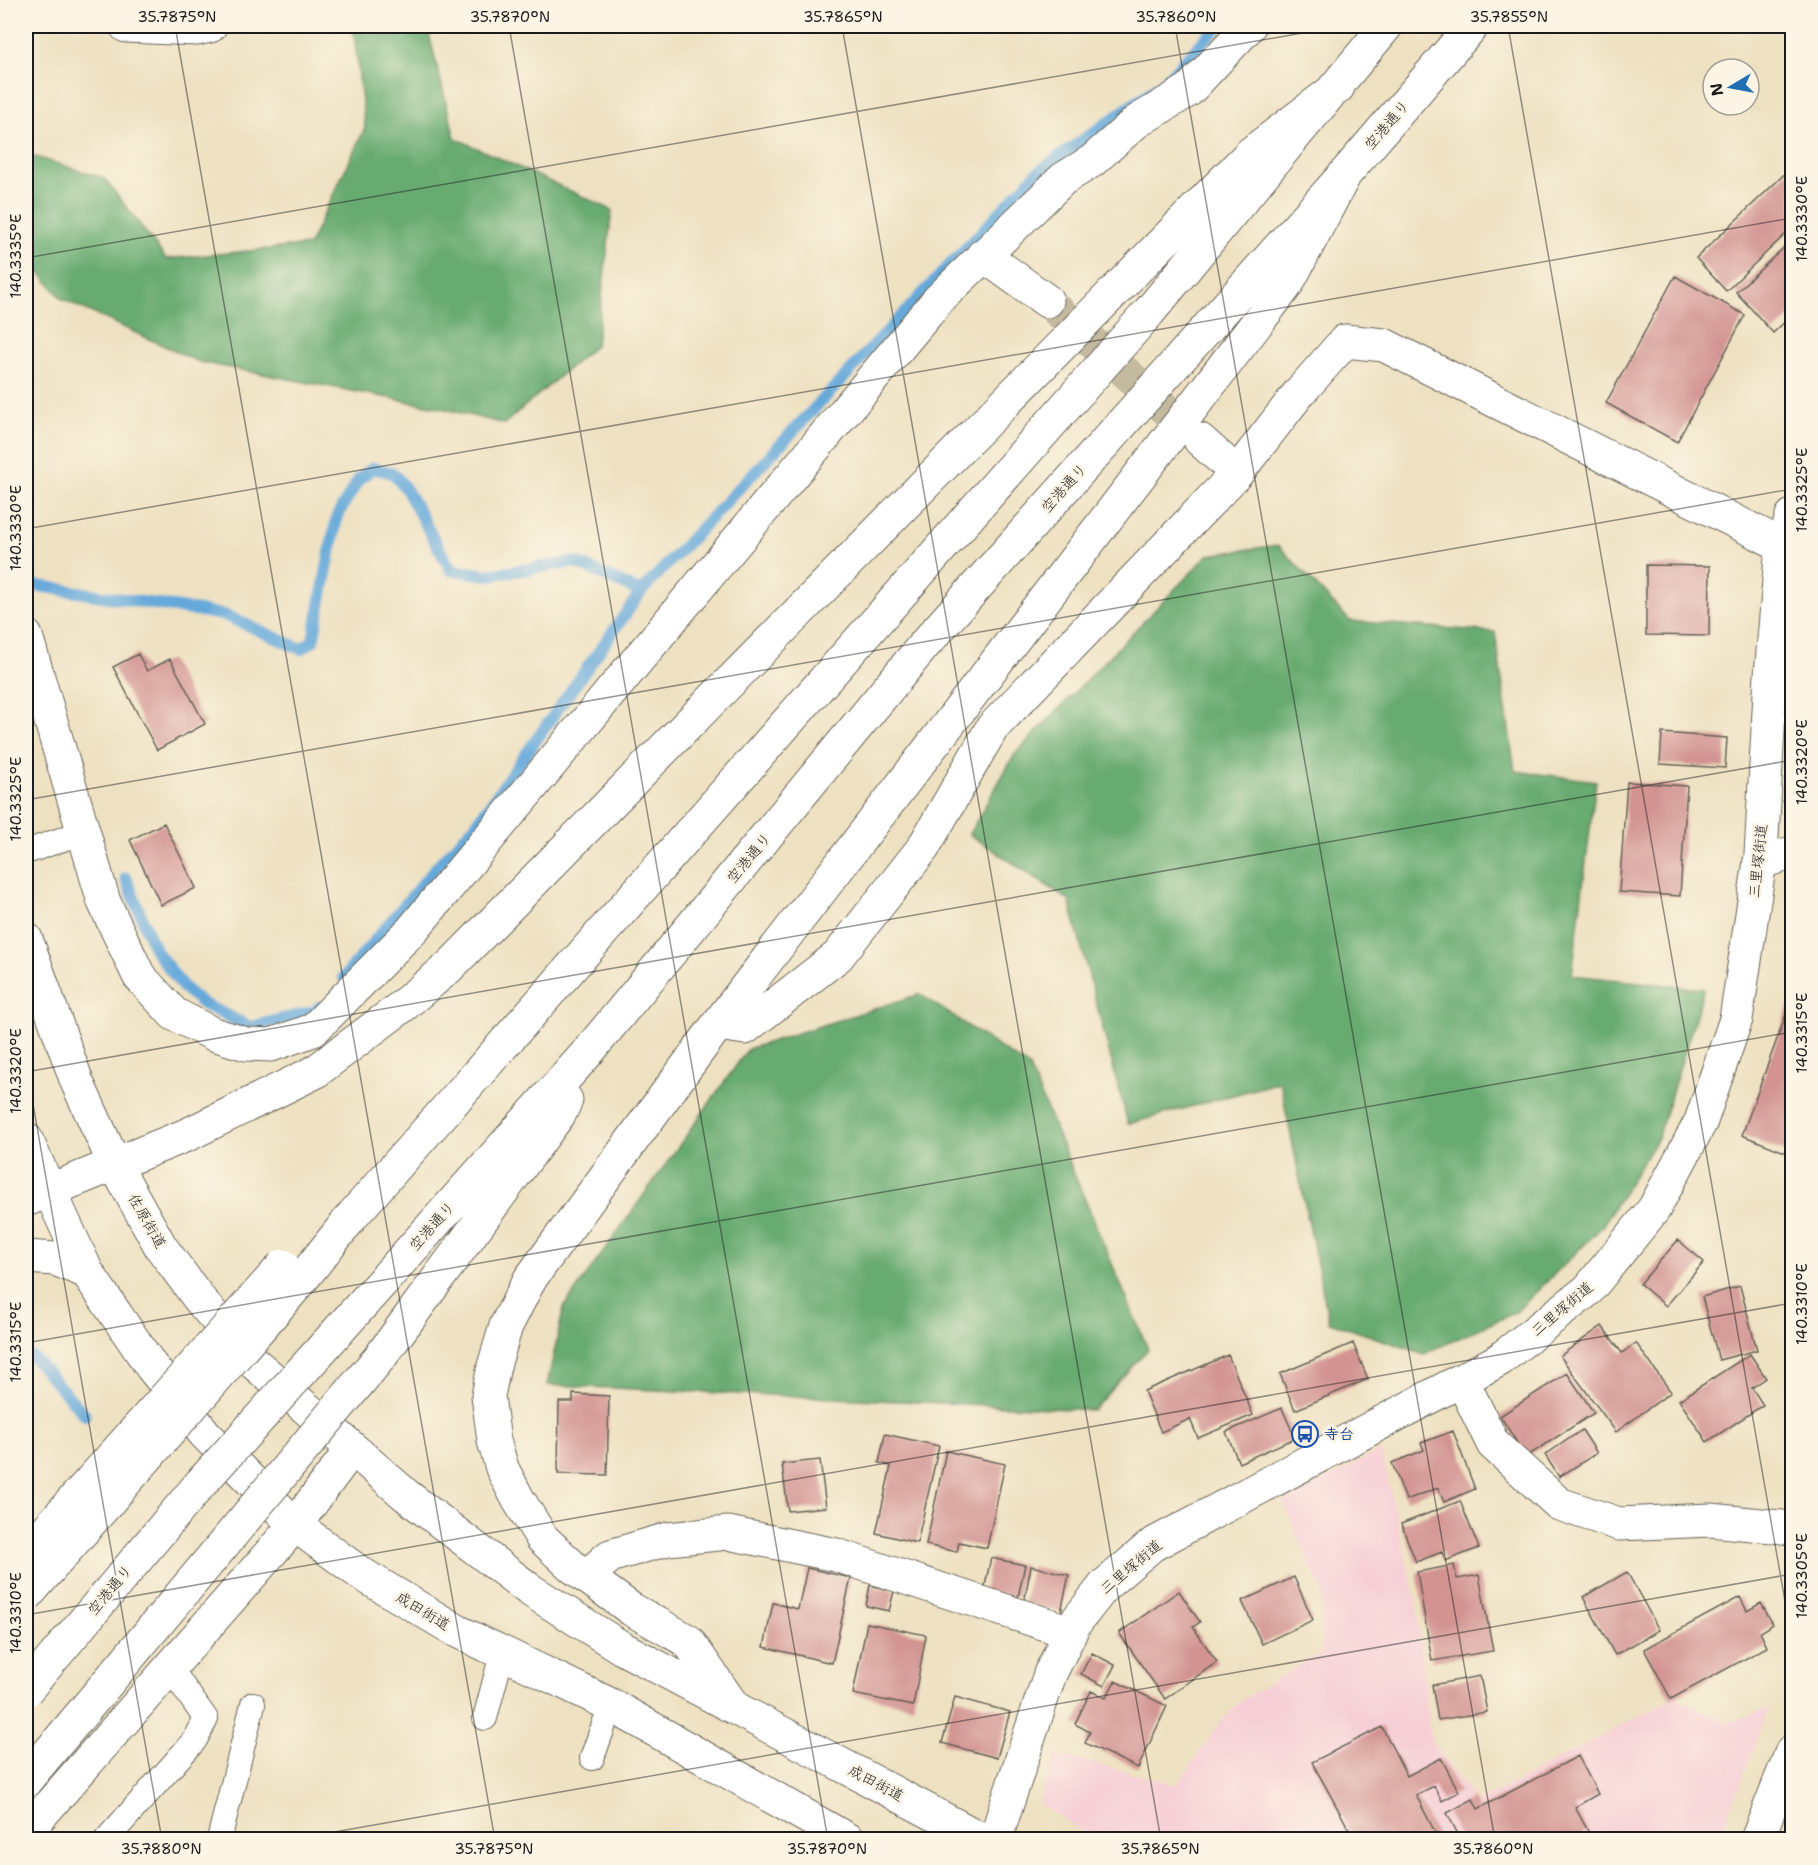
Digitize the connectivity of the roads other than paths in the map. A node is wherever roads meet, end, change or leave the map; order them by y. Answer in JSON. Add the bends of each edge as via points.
{"nodes":[{"id":1,"x":126,"y":26,"type":"edge"},
{"id":2,"x":210,"y":26,"type":"edge"},
{"id":3,"x":1249,"y":26,"type":"edge"},
{"id":4,"x":1386,"y":26,"type":"edge"},
{"id":5,"x":1472,"y":26,"type":"edge"},
{"id":6,"x":1338,"y":87,"type":"junction"},
{"id":7,"x":1345,"y":174,"type":"junction"},
{"id":8,"x":983,"y":255,"type":"junction"},
{"id":9,"x":1047,"y":301,"type":"tunnel mouth"},
{"id":10,"x":1200,"y":440,"type":"tunnel mouth"},
{"id":11,"x":1237,"y":473,"type":"junction"},
{"id":12,"x":1788,"y":531,"type":"edge"},
{"id":13,"x":1784,"y":620,"type":"edge"},
{"id":14,"x":26,"y":636,"type":"edge"},
{"id":15,"x":83,"y":832,"type":"junction"},
{"id":16,"x":26,"y":852,"type":"edge"},
{"id":17,"x":1792,"y":853,"type":"edge"},
{"id":18,"x":1760,"y":862,"type":"junction"},
{"id":19,"x":26,"y":939,"type":"edge"},
{"id":20,"x":718,"y":1024,"type":"junction"},
{"id":21,"x":588,"y":1052,"type":"junction"},
{"id":22,"x":26,"y":1139,"type":"edge"},
{"id":23,"x":115,"y":1165,"type":"junction"},
{"id":24,"x":37,"y":1195,"type":"edge"},
{"id":25,"x":26,"y":1257,"type":"edge"},
{"id":26,"x":87,"y":1272,"type":"junction"},
{"id":27,"x":290,"y":1275,"type":"junction"},
{"id":28,"x":1462,"y":1380,"type":"junction"},
{"id":29,"x":351,"y":1450,"type":"junction"},
{"id":30,"x":295,"y":1525,"type":"junction"},
{"id":31,"x":1792,"y":1528,"type":"edge"},
{"id":32,"x":26,"y":1553,"type":"edge"},
{"id":33,"x":586,"y":1577,"type":"junction"},
{"id":34,"x":26,"y":1596,"type":"edge"},
{"id":35,"x":1070,"y":1632,"type":"junction"},
{"id":36,"x":502,"y":1654,"type":"junction"},
{"id":37,"x":170,"y":1668,"type":"junction"},
{"id":38,"x":26,"y":1690,"type":"edge"},
{"id":39,"x":253,"y":1704,"type":"dead end"},
{"id":40,"x":611,"y":1705,"type":"junction"},
{"id":41,"x":733,"y":1706,"type":"junction"},
{"id":42,"x":484,"y":1718,"type":"dead end"},
{"id":43,"x":1792,"y":1751,"type":"edge"},
{"id":44,"x":592,"y":1758,"type":"dead end"},
{"id":45,"x":26,"y":1780,"type":"edge"},
{"id":46,"x":26,"y":1832,"type":"edge"},
{"id":47,"x":106,"y":1839,"type":"edge"},
{"id":48,"x":219,"y":1839,"type":"edge"},
{"id":49,"x":848,"y":1839,"type":"edge"},
{"id":50,"x":983,"y":1839,"type":"edge"},
{"id":51,"x":995,"y":1839,"type":"edge"},
{"id":52,"x":1757,"y":1839,"type":"edge"}],
"edges":[{"from":1,"to":2,"type":"main road"},
{"from":3,"to":8,"type":"main road","via":[[1189,90],[1136,122],[1092,161],[1062,179]]},
{"from":4,"to":6,"type":"main road"},
{"from":5,"to":7,"type":"main road","name":"空港通り"},
{"from":6,"to":23,"type":"main road","via":[[1250,154],[449,967],[315,1072],[189,1134]]},
{"from":6,"to":27,"type":"main road","via":[[1142,321],[353,1215]]},
{"from":7,"to":20,"type":"main road","via":[[1287,284]]},
{"from":7,"to":21,"type":"main road","name":"空港通り","via":[[924,645]]},
{"from":8,"to":9,"type":"main road"},
{"from":8,"to":15,"type":"main road","via":[[939,298],[412,930],[313,1030],[271,1045],[246,1044],[213,1034],[174,1014],[139,976],[104,902]]},
{"from":10,"to":11,"type":"main road"},
{"from":11,"to":12,"type":"main road","via":[[1299,393],[1345,342],[1384,345]]},
{"from":11,"to":20,"type":"main road","via":[[992,728],[923,848],[838,956],[745,1028]]},
{"from":12,"to":13,"type":"main road","name":"三里塚街道"},
{"from":13,"to":18,"type":"main road","name":"三里塚街道"},
{"from":14,"to":15,"type":"main road"},
{"from":15,"to":16,"type":"lane"},
{"from":17,"to":18,"type":"main road"},
{"from":18,"to":28,"type":"main road","name":"三里塚街道","via":[[1736,1019],[1701,1120],[1654,1209],[1588,1290],[1498,1360]]},
{"from":19,"to":23,"type":"main road","name":"佐原街道","via":[[77,1082]]},
{"from":20,"to":33,"type":"main road","via":[[530,1279],[506,1326],[494,1366],[488,1396],[502,1468],[542,1538]]},
{"from":21,"to":38,"type":"main road","name":"空港通り","bridge":true,"via":[[256,1421]]},
{"from":21,"to":45,"type":"main road","bridge":true,"via":[[560,1113],[381,1356]]},
{"from":22,"to":24,"type":"main road"},
{"from":23,"to":24,"type":"main road"},
{"from":23,"to":29,"type":"main road","name":"佐原街道","via":[[161,1247],[200,1300],[253,1362]]},
{"from":24,"to":26,"type":"main road"},
{"from":25,"to":26,"type":"main road","via":[[55,1259]]},
{"from":26,"to":30,"type":"main road","name":"成田街道","via":[[151,1366],[205,1434]]},
{"from":27,"to":32,"type":"main road","bridge":true},
{"from":27,"to":34,"type":"main road","bridge":true,"via":[[215,1379]]},
{"from":28,"to":31,"type":"main road","via":[[1493,1444],[1559,1504],[1619,1524],[1711,1520]]},
{"from":28,"to":35,"type":"main road","name":"三里塚街道","via":[[1152,1545],[1105,1586]]},
{"from":29,"to":30,"type":"main road"},
{"from":29,"to":41,"type":"main road","name":"成田街道","via":[[530,1590],[622,1648]]},
{"from":30,"to":36,"type":"main road","name":"成田街道","via":[[360,1573]]},
{"from":30,"to":37,"type":"main road"},
{"from":33,"to":35,"type":"main road","via":[[610,1556],[668,1539],[728,1533],[836,1555]]},
{"from":33,"to":41,"type":"main road","via":[[631,1609],[688,1641]]},
{"from":35,"to":51,"type":"main road","name":"三里塚街道","via":[[1050,1674]]},
{"from":36,"to":40,"type":"main road","name":"成田街道"},
{"from":36,"to":42,"type":"lane"},
{"from":37,"to":46,"type":"main road"},
{"from":37,"to":47,"type":"lane","via":[[206,1719],[195,1740]]},
{"from":39,"to":48,"type":"lane"},
{"from":40,"to":44,"type":"lane"},
{"from":40,"to":49,"type":"main road","name":"成田街道"},
{"from":41,"to":50,"type":"main road","name":"成田街道"},
{"from":43,"to":52,"type":"main road"}]}
